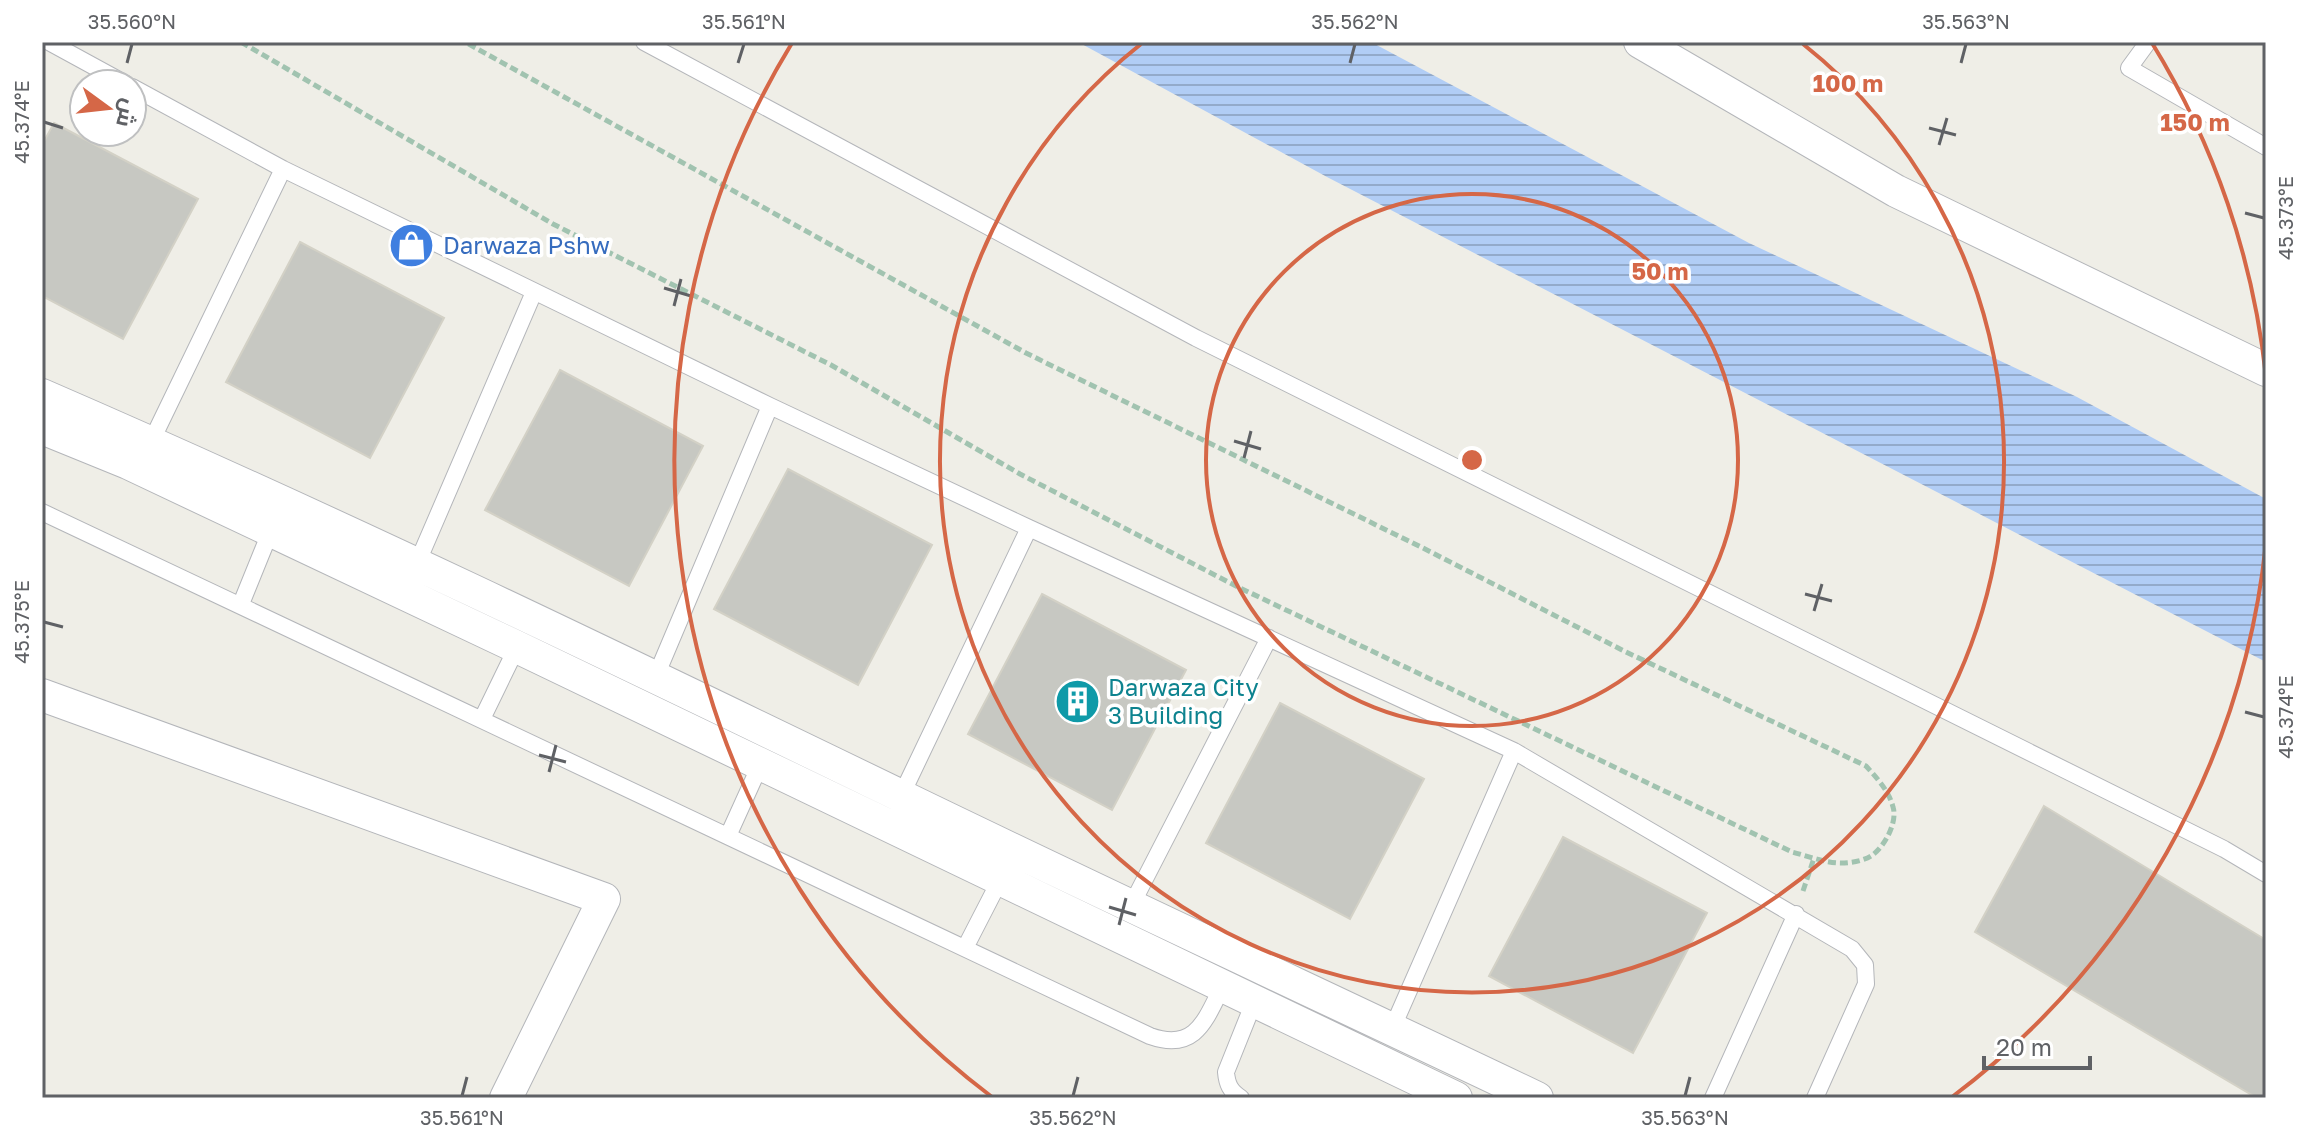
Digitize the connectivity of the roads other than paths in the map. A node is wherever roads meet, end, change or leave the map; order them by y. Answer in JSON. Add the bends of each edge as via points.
{"nodes":[{"id":1,"x":49,"y":42,"type":"edge"},
{"id":2,"x":644,"y":42,"type":"edge"},
{"id":3,"x":1640,"y":42,"type":"edge"},
{"id":4,"x":2148,"y":42,"type":"edge"},
{"id":5,"x":42,"y":60,"type":"edge"},
{"id":6,"x":97,"y":68,"type":"edge"},
{"id":7,"x":148,"y":96,"type":"edge"},
{"id":8,"x":2266,"y":147,"type":"edge"},
{"id":9,"x":283,"y":169,"type":"junction"},
{"id":10,"x":534,"y":292,"type":"junction"},
{"id":11,"x":2266,"y":370,"type":"edge"},
{"id":12,"x":42,"y":395,"type":"edge"},
{"id":13,"x":770,"y":406,"type":"junction"},
{"id":14,"x":42,"y":428,"type":"edge"},
{"id":15,"x":151,"y":442,"type":"junction"},
{"id":16,"x":42,"y":512,"type":"edge"},
{"id":17,"x":1029,"y":528,"type":"junction"},
{"id":18,"x":271,"y":530,"type":"junction"},
{"id":19,"x":416,"y":566,"type":"junction"},
{"id":20,"x":241,"y":604,"type":"junction"},
{"id":21,"x":1269,"y":638,"type":"junction"},
{"id":22,"x":517,"y":647,"type":"junction"},
{"id":23,"x":656,"y":676,"type":"junction"},
{"id":24,"x":42,"y":695,"type":"edge"},
{"id":25,"x":482,"y":719,"type":"junction"},
{"id":26,"x":1514,"y":751,"type":"junction"},
{"id":27,"x":761,"y":763,"type":"junction"},
{"id":28,"x":901,"y":796,"type":"junction"},
{"id":29,"x":728,"y":836,"type":"junction"},
{"id":30,"x":2266,"y":874,"type":"edge"},
{"id":31,"x":1000,"y":880,"type":"junction"},
{"id":32,"x":1131,"y":906,"type":"junction"},
{"id":33,"x":1796,"y":914,"type":"junction"},
{"id":34,"x":965,"y":948,"type":"junction"},
{"id":35,"x":1222,"y":987,"type":"junction"},
{"id":36,"x":1254,"y":1002,"type":"junction"},
{"id":37,"x":1392,"y":1029,"type":"junction"},
{"id":38,"x":506,"y":1098,"type":"edge"},
{"id":39,"x":1241,"y":1098,"type":"edge"},
{"id":40,"x":1456,"y":1098,"type":"edge"},
{"id":41,"x":1537,"y":1098,"type":"edge"},
{"id":42,"x":1713,"y":1098,"type":"edge"},
{"id":43,"x":1815,"y":1098,"type":"edge"}],
"edges":[{"from":1,"to":5,"type":"lane"},
{"from":1,"to":6,"type":"lane"},
{"from":2,"to":30,"type":"lane","via":[[1196,338]]},
{"from":3,"to":11,"type":"street","via":[[1896,191]]},
{"from":4,"to":8,"type":"lane","via":[[2129,68]]},
{"from":7,"to":9,"type":"lane"},
{"from":9,"to":10,"type":"lane"},
{"from":9,"to":15,"type":"lane"},
{"from":10,"to":13,"type":"lane"},
{"from":10,"to":19,"type":"lane"},
{"from":12,"to":15,"type":"street"},
{"from":13,"to":17,"type":"lane"},
{"from":13,"to":23,"type":"lane"},
{"from":14,"to":18,"type":"street"},
{"from":15,"to":19,"type":"street"},
{"from":16,"to":20,"type":"lane"},
{"from":17,"to":21,"type":"lane"},
{"from":17,"to":28,"type":"lane"},
{"from":18,"to":20,"type":"lane"},
{"from":18,"to":22,"type":"street"},
{"from":19,"to":23,"type":"street"},
{"from":20,"to":25,"type":"lane"},
{"from":21,"to":26,"type":"lane"},
{"from":21,"to":32,"type":"lane"},
{"from":22,"to":25,"type":"lane"},
{"from":22,"to":27,"type":"street"},
{"from":23,"to":28,"type":"street"},
{"from":24,"to":38,"type":"street","via":[[604,899]]},
{"from":25,"to":29,"type":"lane"},
{"from":26,"to":33,"type":"lane"},
{"from":26,"to":37,"type":"lane"},
{"from":27,"to":29,"type":"lane"},
{"from":27,"to":31,"type":"street"},
{"from":28,"to":32,"type":"street"},
{"from":29,"to":34,"type":"lane"},
{"from":31,"to":34,"type":"lane"},
{"from":31,"to":35,"type":"street"},
{"from":32,"to":37,"type":"street"},
{"from":33,"to":42,"type":"lane"},
{"from":33,"to":43,"type":"lane","via":[[1852,949],[1865,965],[1866,984]]},
{"from":34,"to":35,"type":"lane","via":[[1166,1042],[1196,1033]]},
{"from":35,"to":36,"type":"street"},
{"from":36,"to":39,"type":"lane","via":[[1226,1072],[1227,1083]]},
{"from":36,"to":40,"type":"street"},
{"from":37,"to":41,"type":"street"}]}
